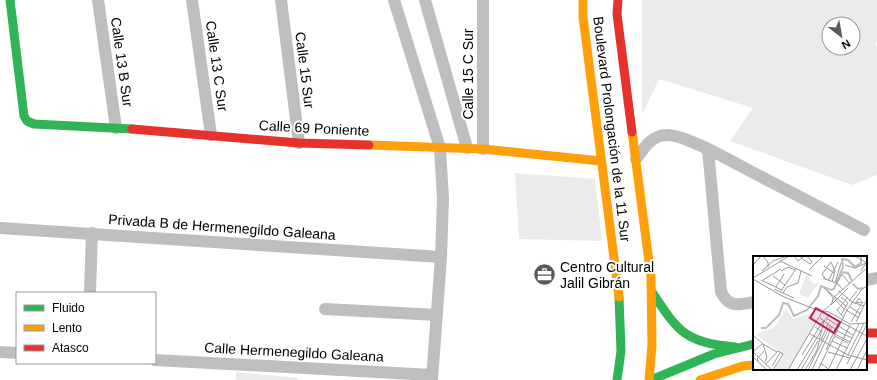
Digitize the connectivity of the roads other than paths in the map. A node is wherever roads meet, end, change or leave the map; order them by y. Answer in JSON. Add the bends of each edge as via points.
{"nodes":[{"id":1,"x":10,"y":0,"type":"edge"},
{"id":2,"x":98,"y":0,"type":"edge"},
{"id":3,"x":192,"y":0,"type":"edge"},
{"id":4,"x":281,"y":0,"type":"edge"},
{"id":5,"x":394,"y":0,"type":"edge"},
{"id":6,"x":425,"y":0,"type":"edge"},
{"id":7,"x":483,"y":0,"type":"edge"},
{"id":8,"x":583,"y":0,"type":"edge"},
{"id":9,"x":618,"y":0,"type":"edge"},
{"id":10,"x":116,"y":128,"type":"junction"},
{"id":11,"x":211,"y":136,"type":"junction"},
{"id":12,"x":299,"y":143,"type":"junction"},
{"id":13,"x":440,"y":148,"type":"junction"},
{"id":14,"x":468,"y":148,"type":"junction"},
{"id":15,"x":483,"y":149,"type":"junction"},
{"id":16,"x":708,"y":149,"type":"junction"},
{"id":17,"x":636,"y":159,"type":"junction"},
{"id":18,"x":601,"y":161,"type":"junction"},
{"id":19,"x":0,"y":228,"type":"edge"},
{"id":20,"x":864,"y":230,"type":"dead end"},
{"id":21,"x":92,"y":233,"type":"junction"},
{"id":22,"x":441,"y":257,"type":"junction"},
{"id":23,"x":877,"y":278,"type":"edge"},
{"id":24,"x":867,"y":280,"type":"edge"},
{"id":25,"x":90,"y":292,"type":"edge"},
{"id":26,"x":652,"y":292,"type":"junction"},
{"id":27,"x":753,"y":302,"type":"edge"},
{"id":28,"x":325,"y":309,"type":"dead end"},
{"id":29,"x":437,"y":315,"type":"junction"},
{"id":30,"x":877,"y":333,"type":"edge"},
{"id":31,"x":867,"y":334,"type":"edge"},
{"id":32,"x":753,"y":344,"type":"edge"},
{"id":33,"x":735,"y":346,"type":"junction"},
{"id":34,"x":0,"y":352,"type":"edge"},
{"id":35,"x":16,"y":352,"type":"edge"},
{"id":36,"x":156,"y":360,"type":"edge"},
{"id":37,"x":753,"y":365,"type":"edge"},
{"id":38,"x":432,"y":377,"type":"edge"},
{"id":39,"x":617,"y":380,"type":"edge"},
{"id":40,"x":650,"y":380,"type":"edge"},
{"id":41,"x":700,"y":380,"type":"edge"}],
"edges":[{"from":1,"to":10,"type":"main road","name":"Calle 69 Poniente","via":[[24,116],[27,121],[34,124]]},
{"from":2,"to":10,"type":"street","name":"Calle 13 B Sur"},
{"from":3,"to":11,"type":"street","name":"Calle 13 C Sur"},
{"from":4,"to":12,"type":"street","name":"Calle 15 Sur"},
{"from":5,"to":13,"type":"street"},
{"from":6,"to":14,"type":"street"},
{"from":7,"to":15,"type":"street","name":"Calle 15 C Sur"},
{"from":8,"to":18,"type":"main road","name":"Boulevard Prolongación de la 11 Sur"},
{"from":9,"to":17,"type":"main road","name":"Boulevard Prolongación de la 11 Sur","via":[[617,14]]},
{"from":10,"to":11,"type":"main road","name":"Calle 69 Poniente"},
{"from":11,"to":12,"type":"main road","name":"Calle 69 Poniente"},
{"from":12,"to":13,"type":"main road","name":"Calle 69 Poniente"},
{"from":13,"to":14,"type":"main road","name":"Calle 69 Poniente"},
{"from":13,"to":22,"type":"street","via":[[443,199]]},
{"from":14,"to":15,"type":"main road","name":"Calle 69 Poniente"},
{"from":15,"to":18,"type":"main road","name":"Calle 69 Poniente"},
{"from":16,"to":17,"type":"street","via":[[674,135],[666,135],[655,137]]},
{"from":16,"to":20,"type":"street"},
{"from":16,"to":27,"type":"street","via":[[721,292],[730,304]]},
{"from":17,"to":26,"type":"main road","name":"Boulevard Prolongación de la 11 Sur"},
{"from":18,"to":39,"type":"main road","name":"Boulevard Prolongación de la 11 Sur","via":[[619,298],[621,350]]},
{"from":19,"to":21,"type":"street","name":"Privada B de Hermenegildo Galeana"},
{"from":21,"to":22,"type":"street","name":"Privada B de Hermenegildo Galeana"},
{"from":21,"to":25,"type":"street"},
{"from":22,"to":29,"type":"street"},
{"from":23,"to":24,"type":"street"},
{"from":26,"to":33,"type":"main road","via":[[670,320],[682,333],[697,341]]},
{"from":26,"to":40,"type":"main road","name":"Boulevard Prolongación de la 11 Sur"},
{"from":28,"to":29,"type":"street"},
{"from":29,"to":38,"type":"street"},
{"from":30,"to":31,"type":"main road"},
{"from":32,"to":33,"type":"main road"},
{"from":33,"to":40,"type":"main road","via":[[692,361]]},
{"from":34,"to":35,"type":"street"},
{"from":36,"to":38,"type":"street","name":"Calle Hermenegildo Galeana"},
{"from":37,"to":41,"type":"main road"}]}
